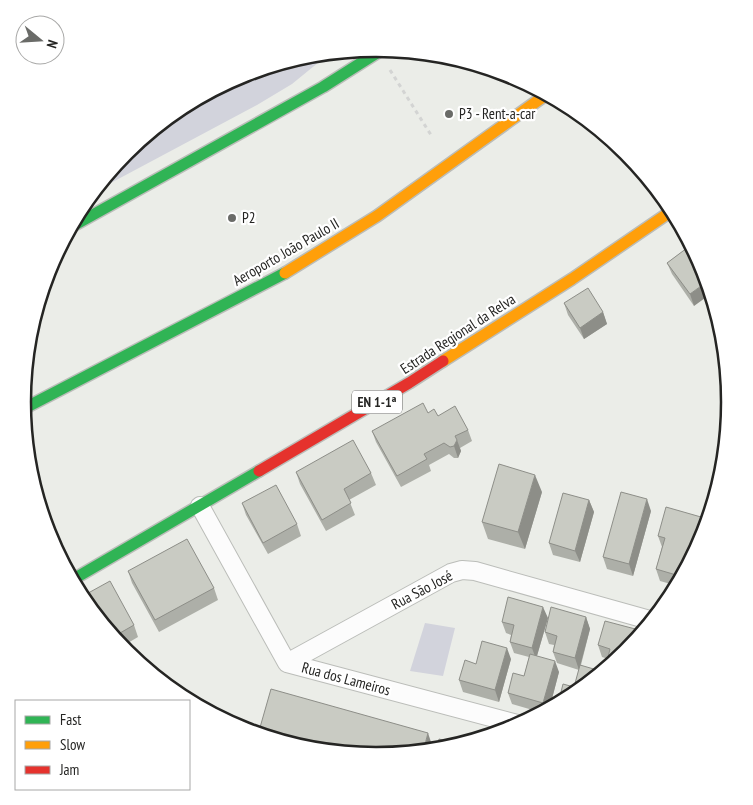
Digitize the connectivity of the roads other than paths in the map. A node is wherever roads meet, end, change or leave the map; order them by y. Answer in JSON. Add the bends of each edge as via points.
{"nodes":[{"id":1,"x":371,"y":57,"type":"edge"},
{"id":2,"x":540,"y":99,"type":"edge"},
{"id":3,"x":666,"y":215,"type":"edge"},
{"id":4,"x":84,"y":220,"type":"edge"},
{"id":5,"x":31,"y":405,"type":"edge"},
{"id":6,"x":200,"y":506,"type":"junction"},
{"id":7,"x":79,"y":576,"type":"edge"},
{"id":8,"x":645,"y":619,"type":"edge"},
{"id":9,"x":287,"y":663,"type":"junction"},
{"id":10,"x":508,"y":721,"type":"edge"}],
"edges":[{"from":1,"to":4,"type":"main road"},
{"from":2,"to":5,"type":"main road","name":"Aeroporto João Paulo II","via":[[377,216],[280,276]]},
{"from":3,"to":6,"type":"main road","name":"Estrada Regional da Relva","number":"EN 1-1ª","via":[[409,383]]},
{"from":6,"to":7,"type":"main road","name":"Estrada Regional da Relva","number":"EN 1-1ª"},
{"from":6,"to":9,"type":"street","name":"Rua dos Lameiros"},
{"from":8,"to":9,"type":"street","name":"Rua São José","via":[[462,570],[451,573]]},
{"from":9,"to":10,"type":"street","name":"Rua dos Lameiros"}]}
